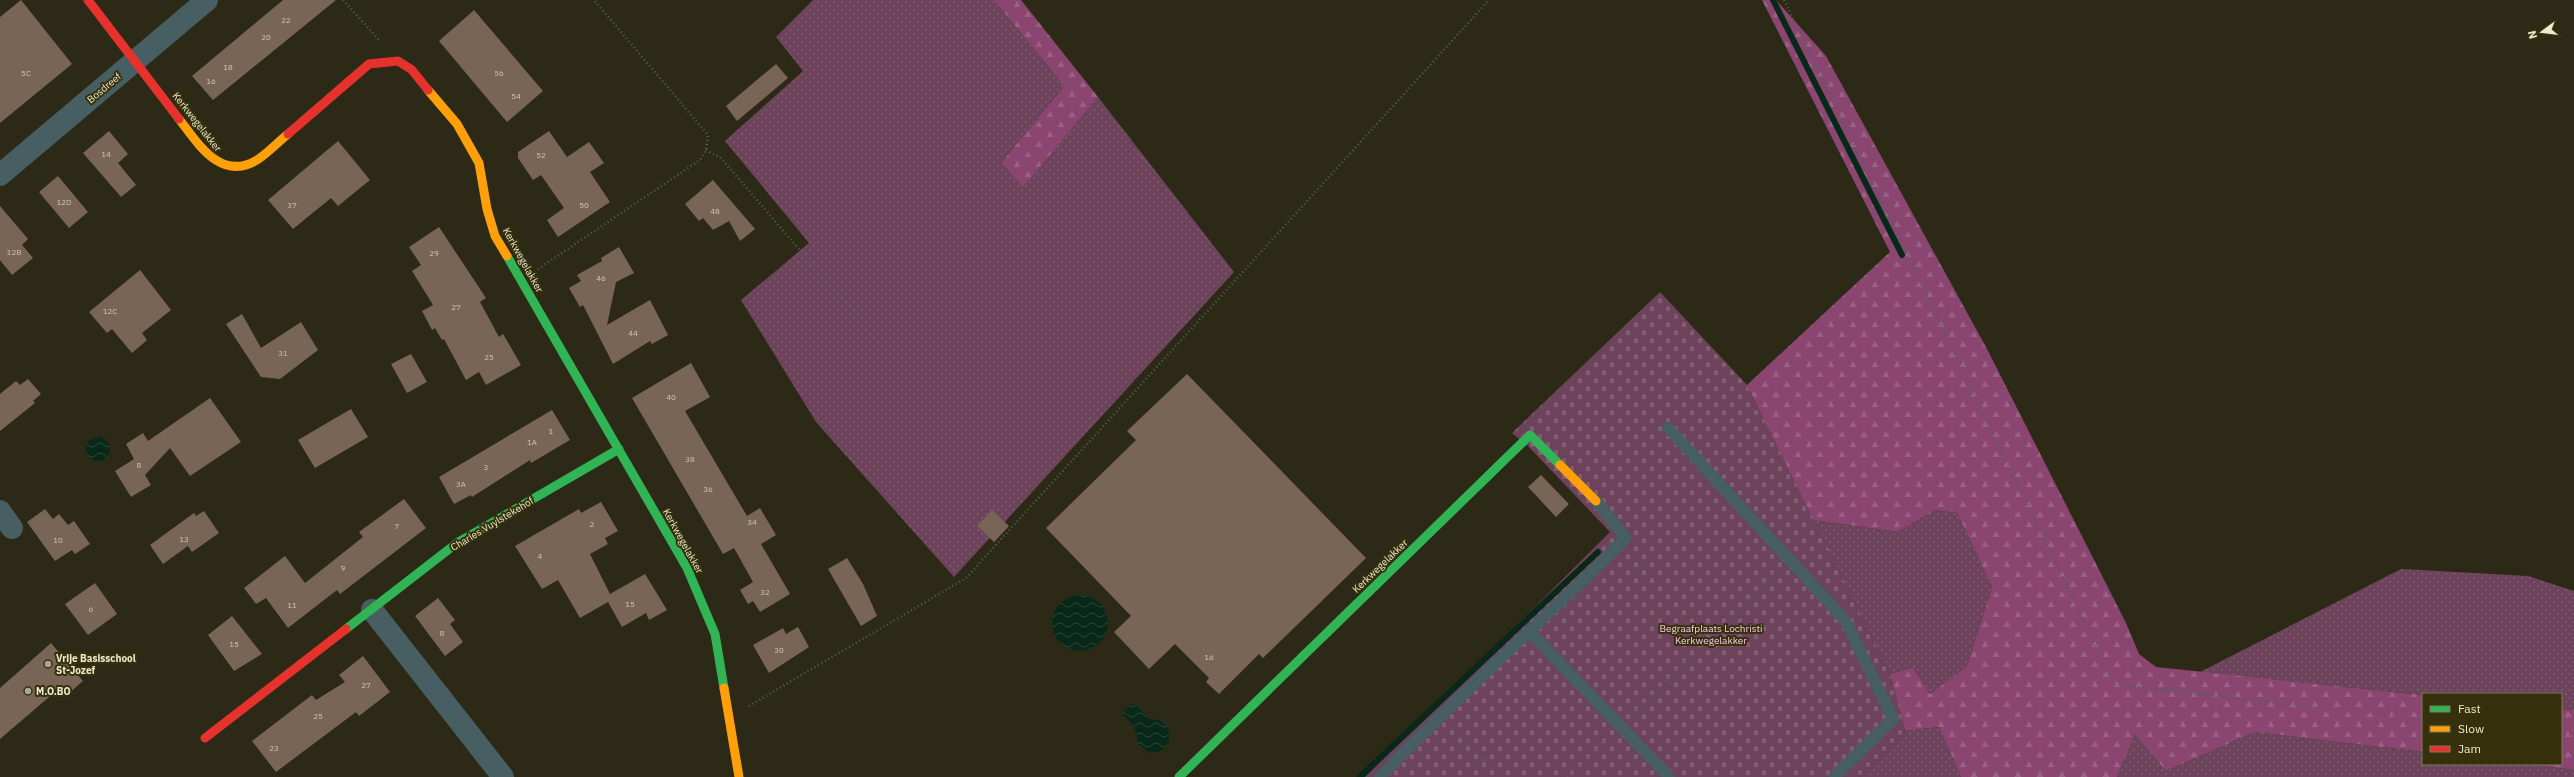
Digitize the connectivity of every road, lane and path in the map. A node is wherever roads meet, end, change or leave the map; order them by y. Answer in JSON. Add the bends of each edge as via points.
{"nodes":[{"id":1,"x":88,"y":0,"type":"edge"},
{"id":2,"x":207,"y":0,"type":"edge"},
{"id":3,"x":343,"y":0,"type":"edge"},
{"id":4,"x":594,"y":0,"type":"edge"},
{"id":5,"x":1489,"y":0,"type":"edge"},
{"id":6,"x":1784,"y":0,"type":"edge"},
{"id":7,"x":136,"y":61,"type":"junction"},
{"id":8,"x":398,"y":61,"type":"junction"},
{"id":9,"x":706,"y":150,"type":"junction"},
{"id":10,"x":0,"y":176,"type":"edge"},
{"id":11,"x":521,"y":280,"type":"junction"},
{"id":12,"x":882,"y":346,"type":"dead end"},
{"id":13,"x":1668,"y":428,"type":"dead end"},
{"id":14,"x":619,"y":449,"type":"junction"},
{"id":15,"x":1596,"y":501,"type":"joint"},
{"id":16,"x":1614,"y":549,"type":"junction"},
{"id":17,"x":1789,"y":560,"type":"junction"},
{"id":18,"x":372,"y":610,"type":"junction"},
{"id":19,"x":1530,"y":632,"type":"junction"},
{"id":20,"x":1706,"y":641,"type":"junction"},
{"id":21,"x":1440,"y":714,"type":"junction"},
{"id":22,"x":729,"y":717,"type":"junction"},
{"id":23,"x":2422,"y":718,"type":"edge"},
{"id":24,"x":1620,"y":726,"type":"junction"},
{"id":25,"x":2562,"y":734,"type":"edge"},
{"id":26,"x":2574,"y":735,"type":"edge"},
{"id":27,"x":205,"y":738,"type":"dead end"},
{"id":28,"x":1835,"y":775,"type":"edge"},
{"id":29,"x":503,"y":777,"type":"edge"},
{"id":30,"x":739,"y":777,"type":"edge"},
{"id":31,"x":1179,"y":777,"type":"edge"},
{"id":32,"x":1380,"y":777,"type":"edge"},
{"id":33,"x":1499,"y":777,"type":"edge"},
{"id":34,"x":1567,"y":777,"type":"edge"},
{"id":35,"x":1669,"y":777,"type":"edge"}],
"edges":[{"from":1,"to":7,"type":"street","name":"Kerkwegelakker"},
{"from":2,"to":7,"type":"street","name":"Bosdreef"},
{"from":3,"to":8,"type":"path"},
{"from":4,"to":9,"type":"path","via":[[708,135]]},
{"from":5,"to":22,"type":"path","via":[[966,578]]},
{"from":6,"to":23,"type":"path","via":[[2114,684]]},
{"from":7,"to":8,"type":"street","name":"Kerkwegelakker","via":[[212,160],[226,167],[241,166],[257,160],[369,64],[382,60]]},
{"from":7,"to":10,"type":"street","name":"Bosdreef"},
{"from":8,"to":11,"type":"street","name":"Kerkwegelakker","via":[[412,70],[457,124],[479,162],[487,209],[495,236]]},
{"from":9,"to":11,"type":"path","via":[[700,160]]},
{"from":9,"to":12,"type":"path","via":[[721,158]]},
{"from":11,"to":14,"type":"street","name":"Kerkwegelakker"},
{"from":13,"to":17,"type":"lane"},
{"from":14,"to":18,"type":"street","name":"Charles Vuylstekehof","via":[[457,543]]},
{"from":14,"to":22,"type":"street","name":"Kerkwegelakker","via":[[687,568],[715,634]]},
{"from":15,"to":16,"type":"lane","via":[[1626,538]]},
{"from":15,"to":31,"type":"street","name":"Kerkwegelakker","via":[[1530,435]]},
{"from":16,"to":19,"type":"lane"},
{"from":16,"to":20,"type":"path"},
{"from":17,"to":20,"type":"path"},
{"from":17,"to":28,"type":"lane","via":[[1845,620],[1894,719]]},
{"from":18,"to":27,"type":"street","name":"Charles Vuylstekehof"},
{"from":18,"to":29,"type":"street"},
{"from":19,"to":21,"type":"lane"},
{"from":19,"to":24,"type":"lane"},
{"from":20,"to":24,"type":"path"},
{"from":20,"to":28,"type":"path"},
{"from":21,"to":32,"type":"lane"},
{"from":21,"to":33,"type":"path"},
{"from":22,"to":30,"type":"street","name":"Kerkwegelakker"},
{"from":24,"to":34,"type":"path"},
{"from":24,"to":35,"type":"lane"},
{"from":25,"to":26,"type":"path"}]}
